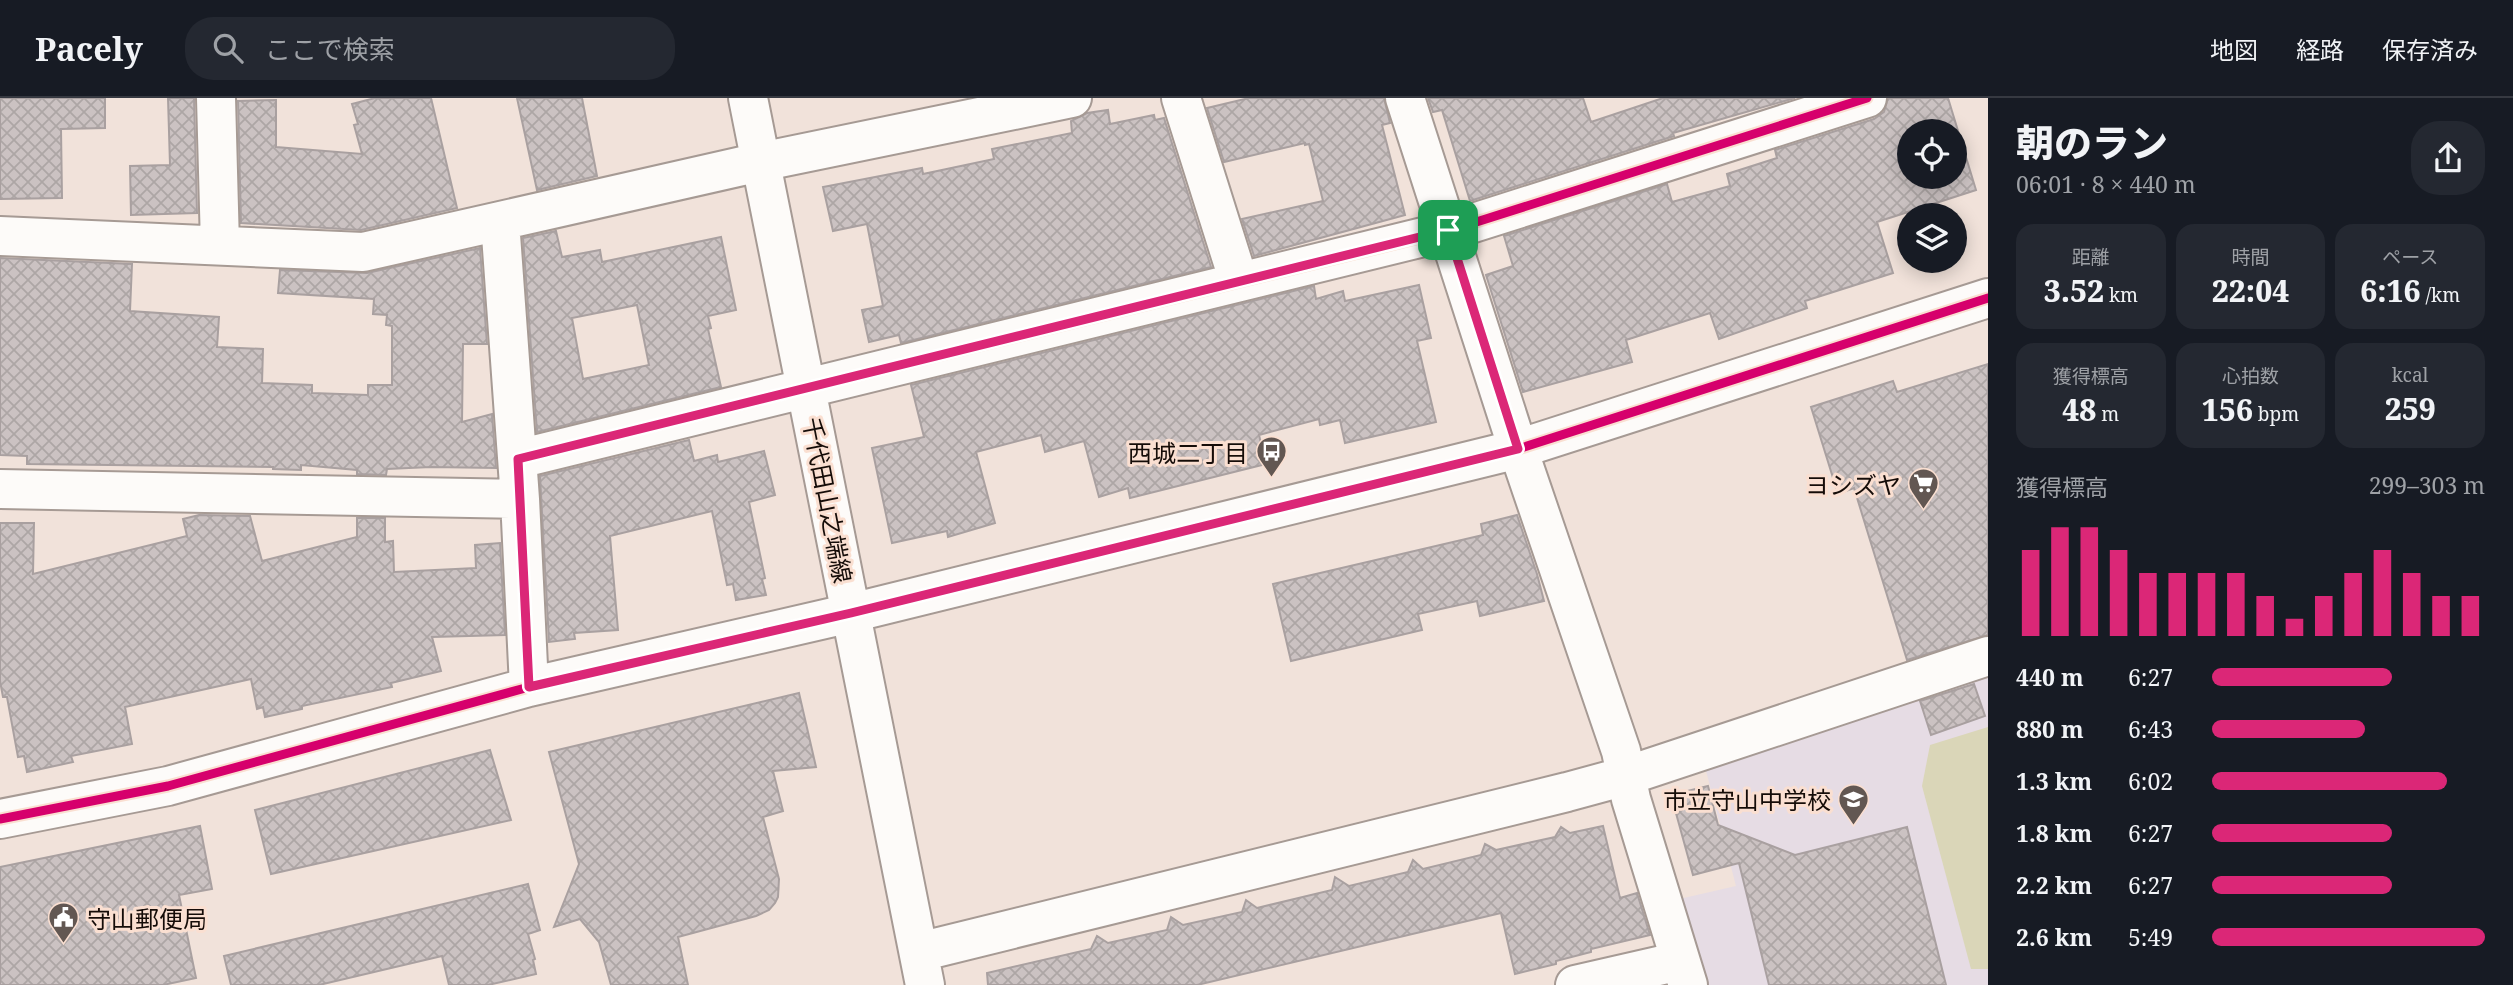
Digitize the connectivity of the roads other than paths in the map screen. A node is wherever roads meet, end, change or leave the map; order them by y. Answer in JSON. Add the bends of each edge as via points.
{"nodes":[{"id":1,"x":216,"y":98,"type":"edge"},
{"id":2,"x":748,"y":98,"type":"edge"},
{"id":3,"x":1072,"y":98,"type":"edge"},
{"id":4,"x":1181,"y":98,"type":"edge"},
{"id":5,"x":1405,"y":98,"type":"edge"},
{"id":6,"x":1867,"y":98,"type":"edge"},
{"id":7,"x":760,"y":162,"type":"junction"},
{"id":8,"x":500,"y":221,"type":"junction"},
{"id":9,"x":1448,"y":230,"type":"junction"},
{"id":10,"x":0,"y":236,"type":"edge"},
{"id":11,"x":220,"y":245,"type":"junction"},
{"id":12,"x":1239,"y":282,"type":"junction"},
{"id":13,"x":1988,"y":298,"type":"edge"},
{"id":14,"x":806,"y":388,"type":"junction"},
{"id":15,"x":1518,"y":449,"type":"junction"},
{"id":16,"x":518,"y":459,"type":"junction"},
{"id":17,"x":0,"y":489,"type":"edge"},
{"id":18,"x":520,"y":499,"type":"junction"},
{"id":19,"x":851,"y":613,"type":"junction"},
{"id":20,"x":1988,"y":656,"type":"edge"},
{"id":21,"x":529,"y":687,"type":"junction"},
{"id":22,"x":1626,"y":776,"type":"junction"},
{"id":23,"x":0,"y":819,"type":"edge"},
{"id":24,"x":922,"y":969,"type":"edge"},
{"id":25,"x":1684,"y":973,"type":"edge"},
{"id":26,"x":1575,"y":985,"type":"edge"}],
"edges":[{"from":1,"to":11,"type":"street"},
{"from":2,"to":7,"type":"street","name":"千代田山之端線"},
{"from":3,"to":7,"type":"street"},
{"from":4,"to":12,"type":"street"},
{"from":5,"to":9,"type":"street"},
{"from":6,"to":9,"type":"street"},
{"from":7,"to":8,"type":"street"},
{"from":7,"to":14,"type":"street","name":"千代田山之端線"},
{"from":8,"to":11,"type":"street","via":[[363,252]]},
{"from":8,"to":16,"type":"street"},
{"from":9,"to":12,"type":"street"},
{"from":9,"to":15,"type":"street"},
{"from":10,"to":11,"type":"street"},
{"from":12,"to":14,"type":"street"},
{"from":13,"to":15,"type":"street"},
{"from":14,"to":16,"type":"street"},
{"from":14,"to":19,"type":"street","name":"千代田山之端線"},
{"from":15,"to":19,"type":"street"},
{"from":15,"to":22,"type":"street"},
{"from":16,"to":18,"type":"street"},
{"from":17,"to":18,"type":"street"},
{"from":18,"to":21,"type":"street"},
{"from":19,"to":21,"type":"street"},
{"from":19,"to":24,"type":"street","name":"千代田山之端線"},
{"from":20,"to":22,"type":"street"},
{"from":21,"to":23,"type":"street","via":[[167,786]]},
{"from":22,"to":24,"type":"street"},
{"from":22,"to":25,"type":"street"},
{"from":25,"to":26,"type":"street"}]}
